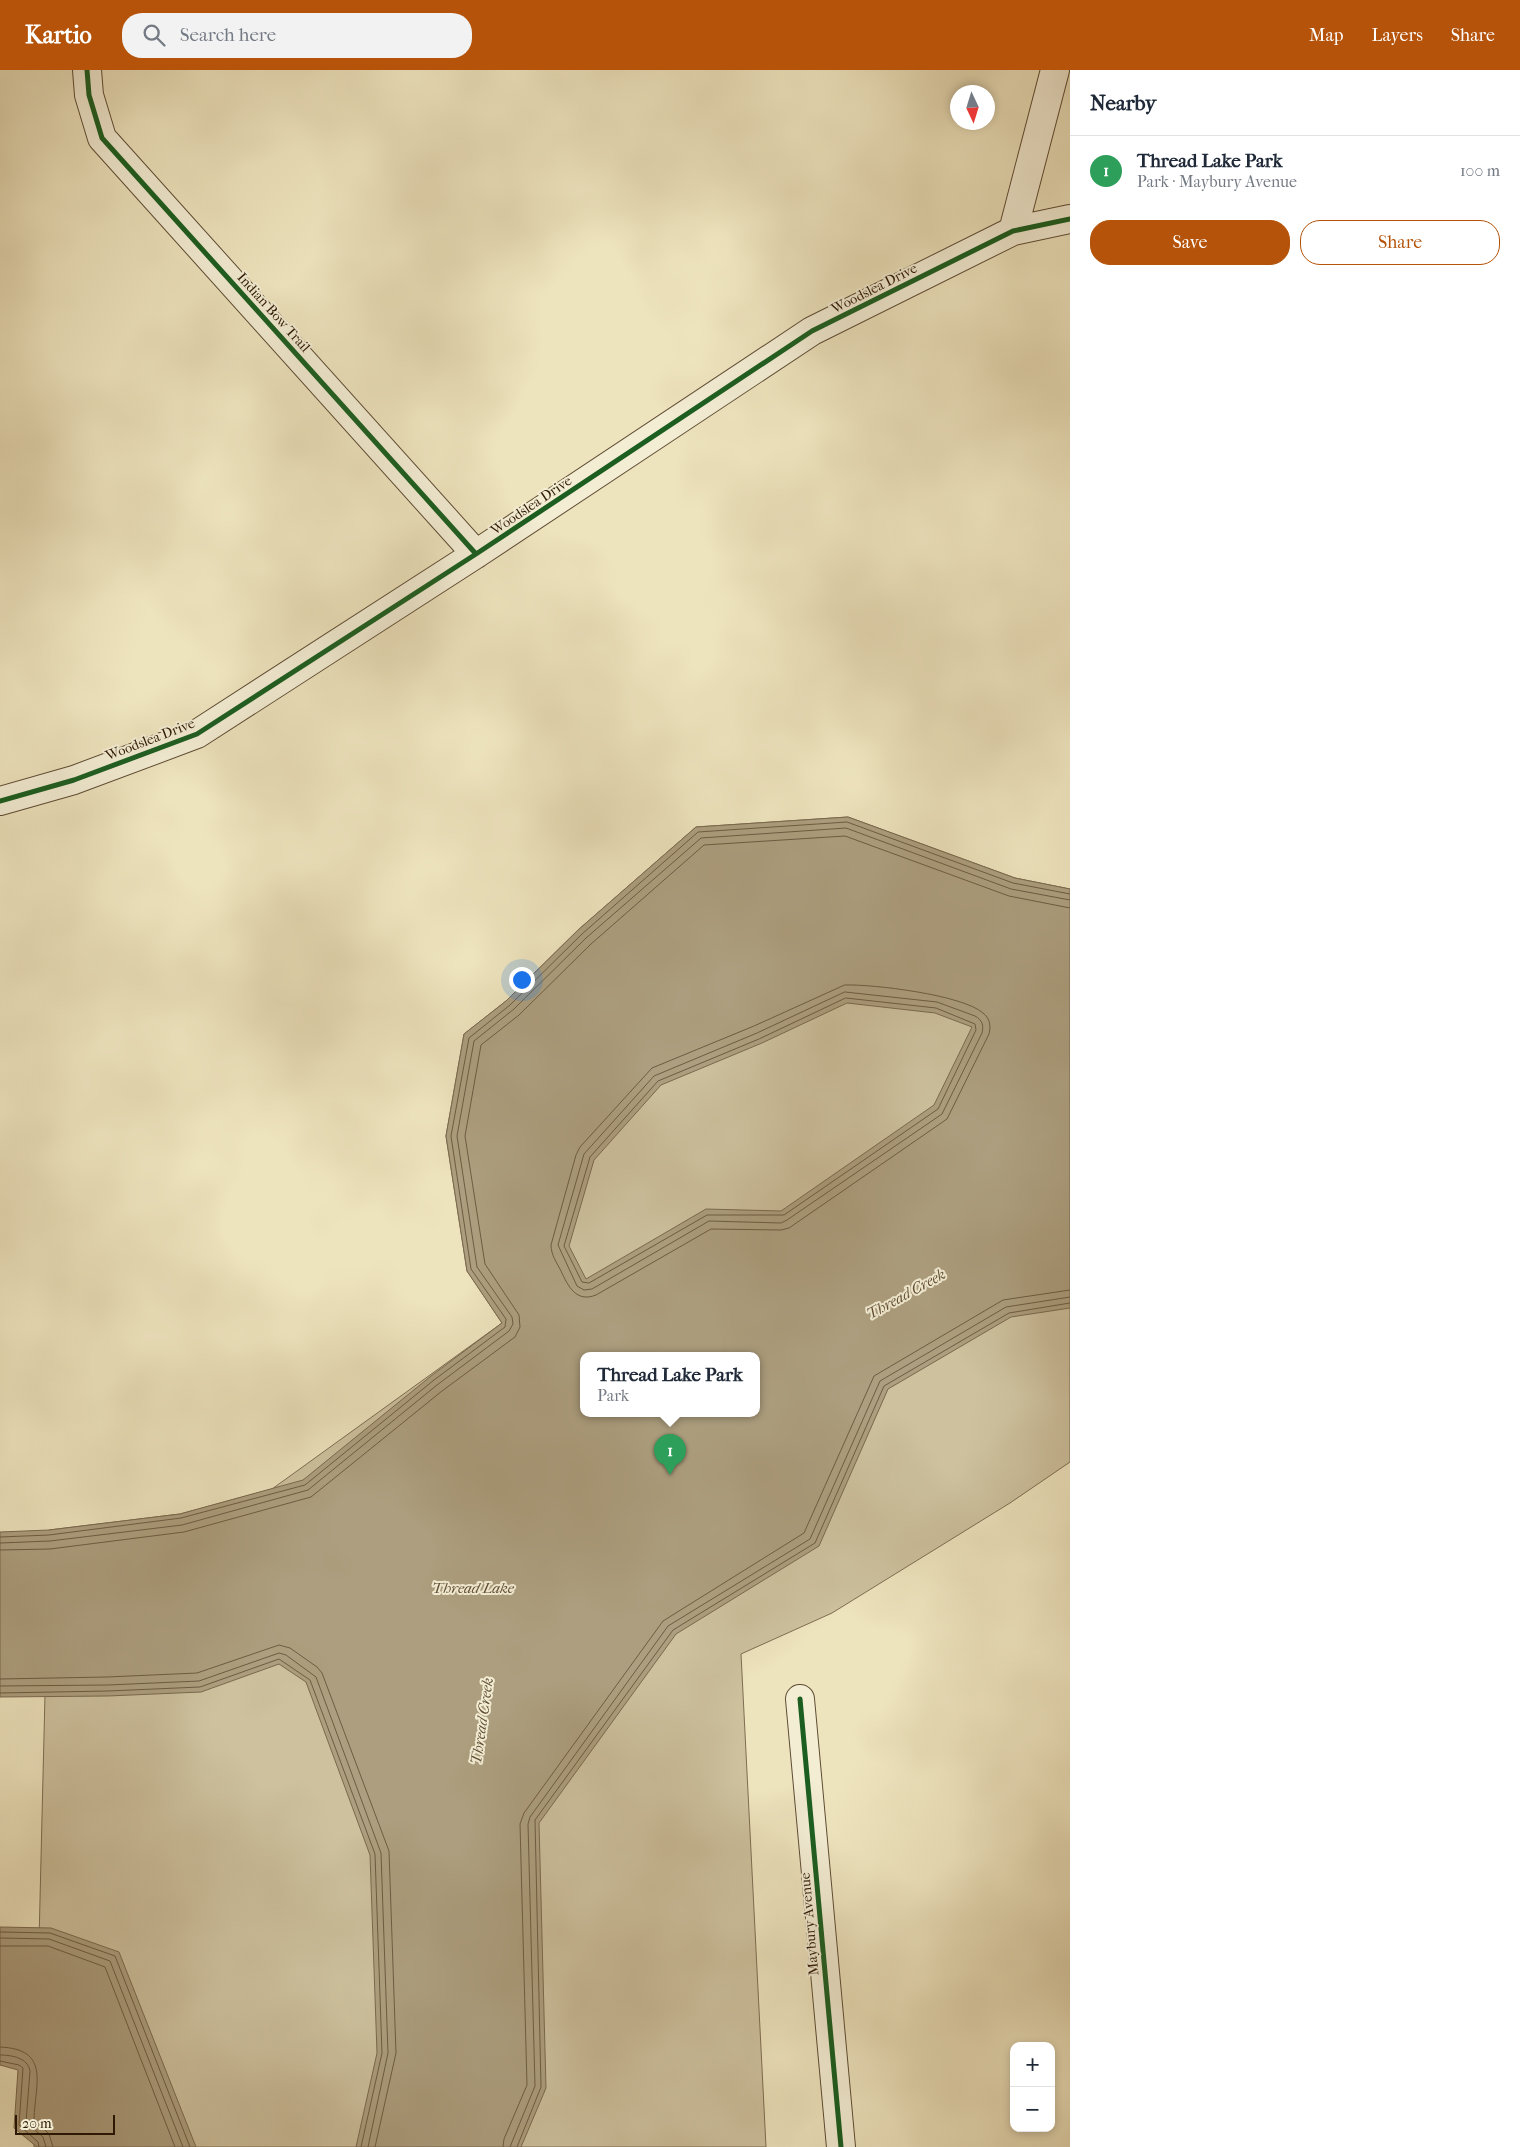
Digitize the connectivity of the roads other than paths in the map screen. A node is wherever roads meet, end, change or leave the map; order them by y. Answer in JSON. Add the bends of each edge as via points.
{"nodes":[{"id":1,"x":87,"y":70,"type":"edge"},
{"id":2,"x":1055,"y":70,"type":"edge"},
{"id":3,"x":1070,"y":219,"type":"edge"},
{"id":4,"x":1013,"y":231,"type":"junction"},
{"id":5,"x":476,"y":554,"type":"junction"},
{"id":6,"x":0,"y":801,"type":"edge"},
{"id":7,"x":800,"y":1699,"type":"dead end"},
{"id":8,"x":841,"y":2147,"type":"edge"}],
"edges":[{"from":1,"to":5,"type":"street","name":"Indian Bow Trail","via":[[89,95],[102,138]]},
{"from":2,"to":4,"type":"street"},
{"from":3,"to":4,"type":"street","name":"Woodslea Drive"},
{"from":4,"to":5,"type":"street","name":"Woodslea Drive","via":[[812,332]]},
{"from":5,"to":6,"type":"street","name":"Woodslea Drive","via":[[197,734],[74,780]]},
{"from":7,"to":8,"type":"street","name":"Maybury Avenue"}]}
